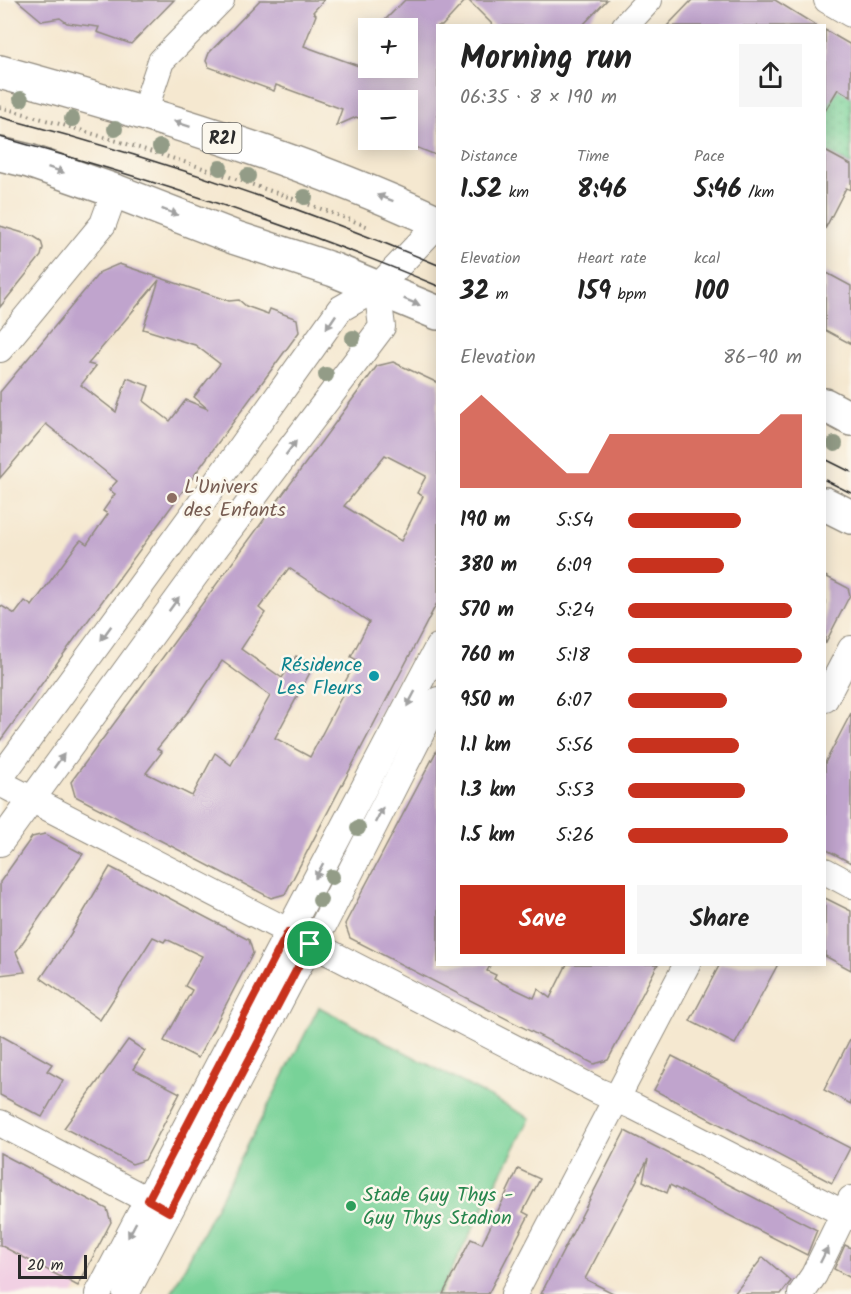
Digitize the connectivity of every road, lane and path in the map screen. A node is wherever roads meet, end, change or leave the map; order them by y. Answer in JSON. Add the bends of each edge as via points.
{"nodes":[{"id":1,"x":221,"y":0,"type":"edge"},
{"id":2,"x":649,"y":0,"type":"edge"},
{"id":3,"x":827,"y":0,"type":"edge"},
{"id":4,"x":851,"y":15,"type":"edge"},
{"id":5,"x":627,"y":24,"type":"edge"},
{"id":6,"x":0,"y":72,"type":"edge"},
{"id":7,"x":0,"y":107,"type":"edge"},
{"id":8,"x":144,"y":112,"type":"junction"},
{"id":9,"x":0,"y":154,"type":"edge"},
{"id":10,"x":115,"y":191,"type":"junction"},
{"id":11,"x":436,"y":222,"type":"edge"},
{"id":12,"x":436,"y":225,"type":"edge"},
{"id":13,"x":369,"y":226,"type":"dead end"},
{"id":14,"x":377,"y":288,"type":"junction"},
{"id":15,"x":436,"y":312,"type":"edge"},
{"id":16,"x":0,"y":349,"type":"edge"},
{"id":17,"x":826,"y":406,"type":"edge"},
{"id":18,"x":851,"y":419,"type":"edge"},
{"id":19,"x":218,"y":480,"type":"junction"},
{"id":20,"x":250,"y":503,"type":"junction"},
{"id":21,"x":826,"y":504,"type":"edge"},
{"id":22,"x":851,"y":517,"type":"edge"},
{"id":23,"x":851,"y":649,"type":"edge"},
{"id":24,"x":436,"y":651,"type":"edge"},
{"id":25,"x":826,"y":697,"type":"edge"},
{"id":26,"x":436,"y":704,"type":"edge"},
{"id":27,"x":0,"y":778,"type":"edge"},
{"id":28,"x":0,"y":783,"type":"edge"},
{"id":29,"x":32,"y":799,"type":"junction"},
{"id":30,"x":0,"y":843,"type":"edge"},
{"id":31,"x":826,"y":872,"type":"edge"},
{"id":32,"x":851,"y":885,"type":"edge"},
{"id":33,"x":288,"y":932,"type":"junction"},
{"id":34,"x":310,"y":944,"type":"junction"},
{"id":35,"x":686,"y":966,"type":"edge"},
{"id":36,"x":617,"y":1099,"type":"junction"},
{"id":37,"x":0,"y":1123,"type":"edge"},
{"id":38,"x":158,"y":1206,"type":"junction"},
{"id":39,"x":848,"y":1210,"type":"edge"},
{"id":40,"x":98,"y":1294,"type":"edge"},
{"id":41,"x":126,"y":1294,"type":"edge"},
{"id":42,"x":514,"y":1294,"type":"edge"},
{"id":43,"x":801,"y":1294,"type":"edge"}],
"edges":[{"from":1,"to":8,"type":"street","via":[[161,61]]},
{"from":2,"to":5,"type":"street"},
{"from":3,"to":4,"type":"street"},
{"from":6,"to":8,"type":"main road","number":"R21"},
{"from":7,"to":13,"type":"path","via":[[217,171]]},
{"from":11,"to":8,"type":"main road","number":"R21","one_way":true,"via":[[379,195]]},
{"from":9,"to":10,"type":"main road","one_way":true},
{"from":10,"to":14,"type":"main road","one_way":true},
{"from":10,"to":16,"type":"street","via":[[103,224]]},
{"from":12,"to":14,"type":"street"},
{"from":14,"to":15,"type":"main road","one_way":true},
{"from":14,"to":19,"type":"street","one_way":true,"via":[[340,309]]},
{"from":20,"to":14,"type":"street","one_way":true,"via":[[382,327]]},
{"from":17,"to":18,"type":"main road"},
{"from":19,"to":20,"type":"street"},
{"from":19,"to":27,"type":"street","one_way":true},
{"from":29,"to":20,"type":"street","one_way":true},
{"from":21,"to":22,"type":"main road"},
{"from":23,"to":25,"type":"street"},
{"from":24,"to":33,"type":"street","one_way":true},
{"from":34,"to":26,"type":"street","one_way":true,"via":[[324,924]]},
{"from":28,"to":29,"type":"street"},
{"from":29,"to":30,"type":"street"},
{"from":29,"to":33,"type":"street"},
{"from":31,"to":32,"type":"street"},
{"from":33,"to":34,"type":"street"},
{"from":33,"to":38,"type":"street"},
{"from":34,"to":36,"type":"street"},
{"from":34,"to":38,"type":"street"},
{"from":35,"to":36,"type":"street"},
{"from":36,"to":39,"type":"street"},
{"from":36,"to":42,"type":"street"},
{"from":37,"to":38,"type":"street"},
{"from":38,"to":40,"type":"street","one_way":true},
{"from":38,"to":41,"type":"street"},
{"from":43,"to":39,"type":"street","one_way":true}]}
